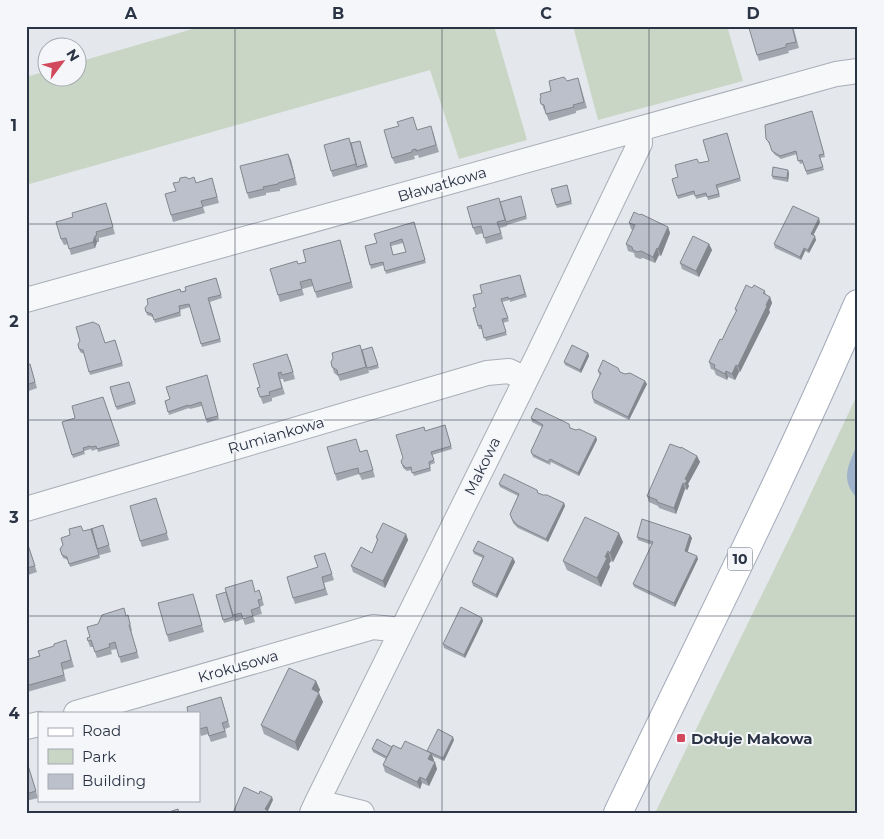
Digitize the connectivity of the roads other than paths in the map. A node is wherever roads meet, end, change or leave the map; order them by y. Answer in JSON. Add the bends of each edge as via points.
{"nodes":[{"id":1,"x":858,"y":71,"type":"edge"},
{"id":2,"x":639,"y":129,"type":"junction"},
{"id":3,"x":26,"y":300,"type":"edge"},
{"id":4,"x":858,"y":304,"type":"edge"},
{"id":5,"x":526,"y":379,"type":"junction"},
{"id":6,"x":26,"y":509,"type":"edge"},
{"id":7,"x":401,"y":630,"type":"junction"},
{"id":8,"x":79,"y":712,"type":"edge"},
{"id":9,"x":315,"y":807,"type":"edge"},
{"id":10,"x":362,"y":813,"type":"edge"},
{"id":11,"x":618,"y":813,"type":"edge"}],
"edges":[{"from":1,"to":2,"type":"street","name":"Bławatkowa","via":[[836,74]]},
{"from":2,"to":3,"type":"street","name":"Bławatkowa"},
{"from":2,"to":5,"type":"street","name":"Makowa","via":[[640,143]]},
{"from":4,"to":11,"type":"main road","number":"10"},
{"from":5,"to":6,"type":"street","name":"Rumiankowa","via":[[509,371],[487,373]]},
{"from":5,"to":7,"type":"street","name":"Makowa"},
{"from":7,"to":8,"type":"street","name":"Krokusowa","via":[[373,627]]},
{"from":7,"to":9,"type":"street","name":"Makowa"},
{"from":9,"to":10,"type":"street","name":"Makowa"}]}
